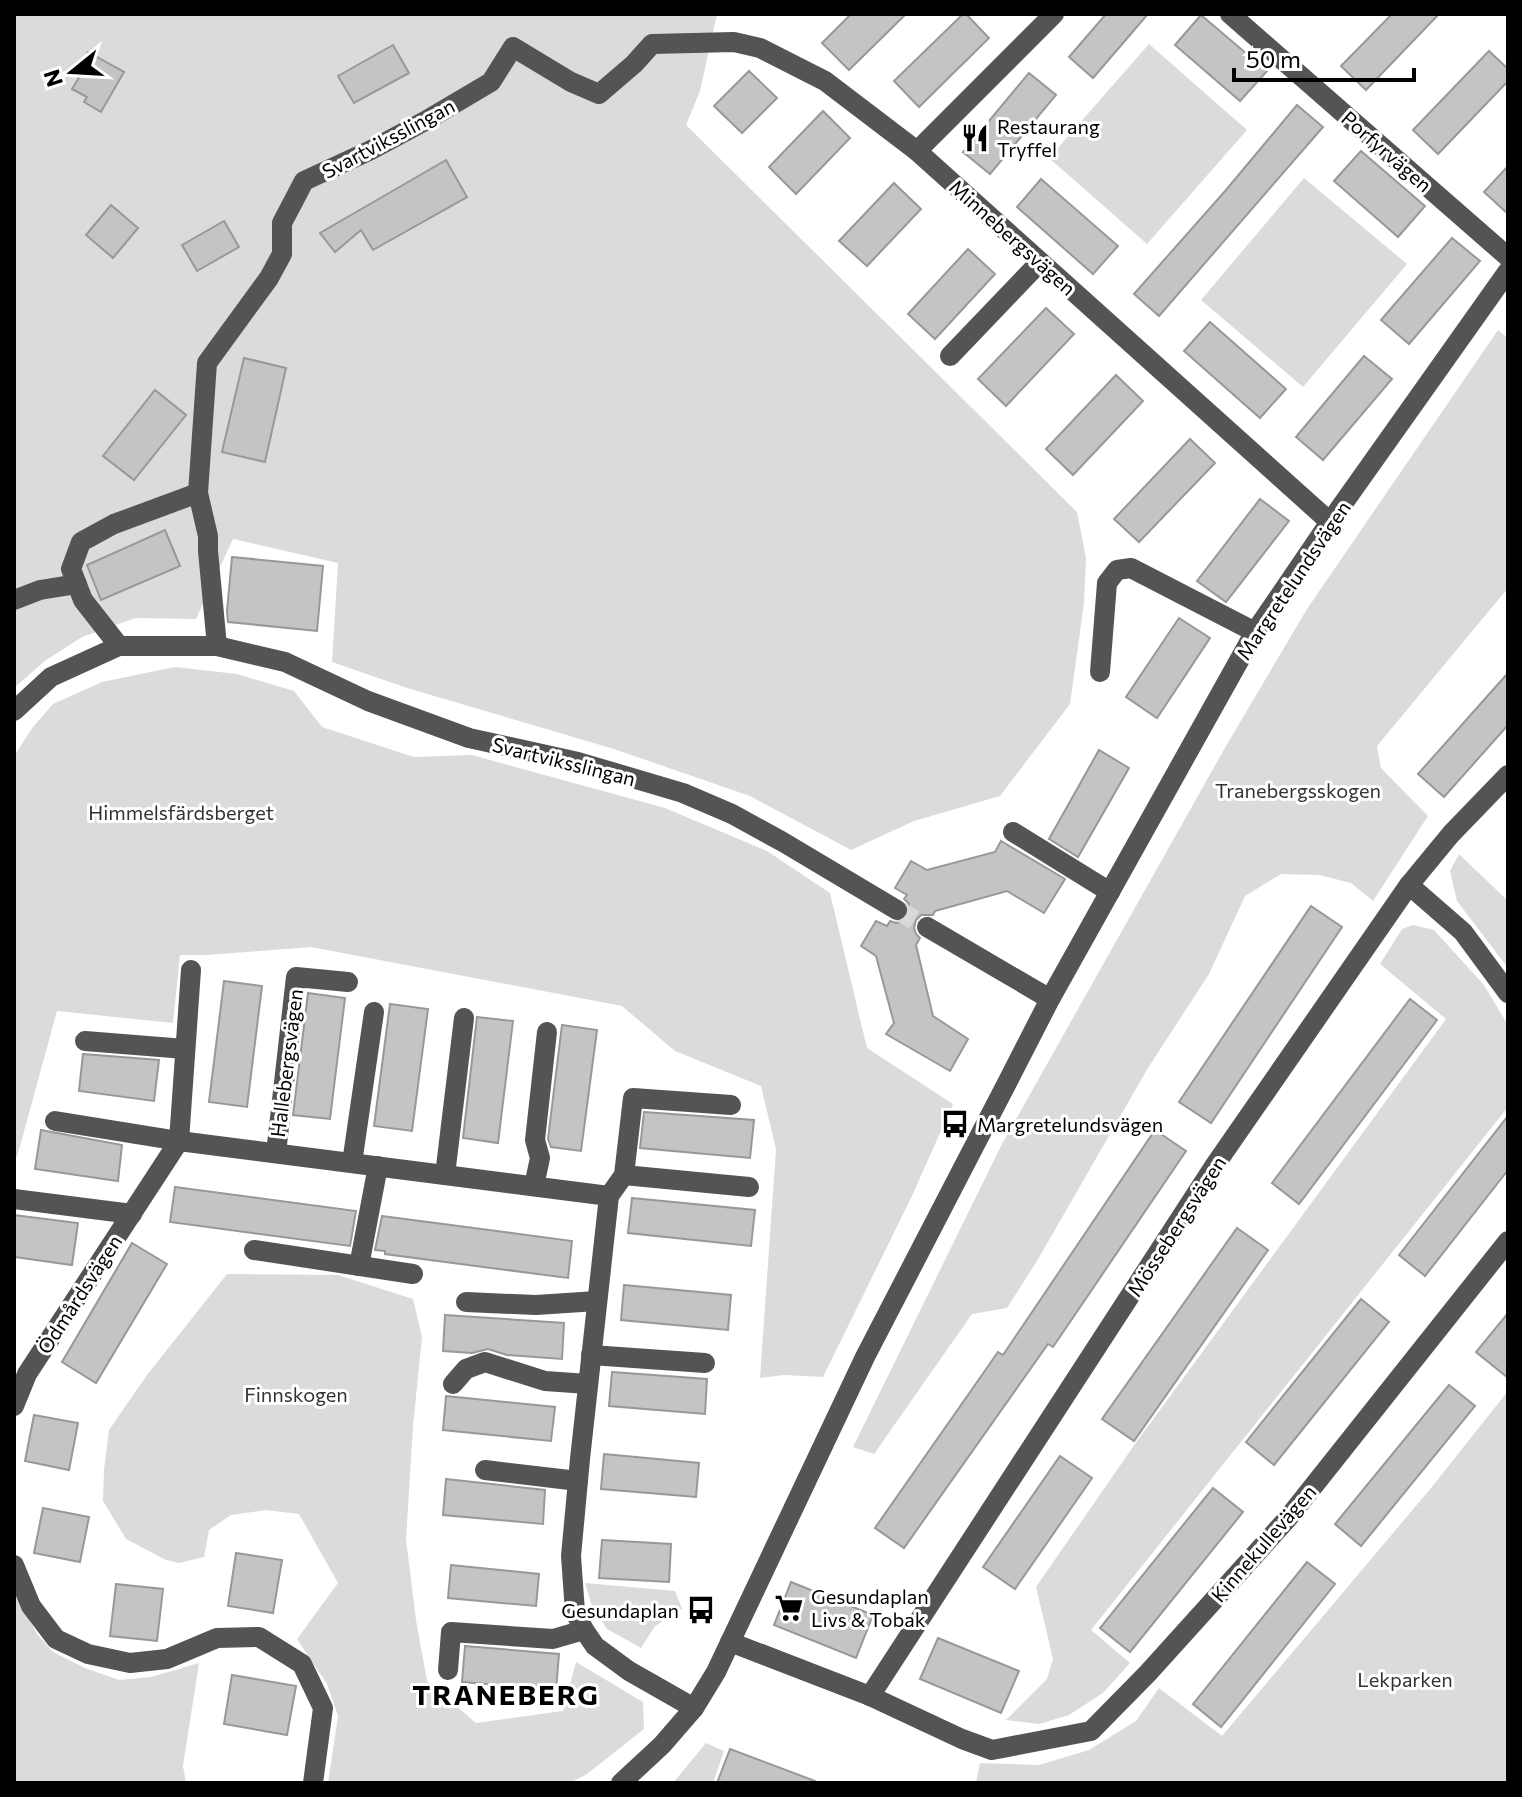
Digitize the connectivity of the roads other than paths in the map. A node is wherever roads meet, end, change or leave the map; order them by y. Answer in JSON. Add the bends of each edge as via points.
{"nodes":[{"id":1,"x":1054,"y":14,"type":"edge"},
{"id":2,"x":1230,"y":14,"type":"edge"},
{"id":3,"x":513,"y":47,"type":"joint"},
{"id":4,"x":917,"y":151,"type":"junction"},
{"id":5,"x":1508,"y":257,"type":"edge"},
{"id":6,"x":1040,"y":262,"type":"junction"},
{"id":7,"x":1508,"y":271,"type":"edge"},
{"id":8,"x":950,"y":356,"type":"dead end"},
{"id":9,"x":198,"y":493,"type":"junction"},
{"id":10,"x":1330,"y":522,"type":"junction"},
{"id":11,"x":77,"y":584,"type":"junction"},
{"id":12,"x":14,"y":600,"type":"edge"},
{"id":13,"x":1255,"y":632,"type":"junction"},
{"id":14,"x":119,"y":646,"type":"junction"},
{"id":15,"x":217,"y":646,"type":"junction"},
{"id":16,"x":1100,"y":672,"type":"dead end"},
{"id":17,"x":14,"y":711,"type":"edge"},
{"id":18,"x":1508,"y":775,"type":"edge"},
{"id":19,"x":1013,"y":832,"type":"dead end"},
{"id":20,"x":1409,"y":885,"type":"junction"},
{"id":21,"x":1110,"y":892,"type":"junction"},
{"id":22,"x":897,"y":910,"type":"tunnel mouth"},
{"id":23,"x":927,"y":927,"type":"tunnel mouth"},
{"id":24,"x":191,"y":970,"type":"dead end"},
{"id":25,"x":348,"y":982,"type":"dead end"},
{"id":26,"x":1508,"y":993,"type":"edge"},
{"id":27,"x":1050,"y":999,"type":"junction"},
{"id":28,"x":374,"y":1012,"type":"dead end"},
{"id":29,"x":464,"y":1018,"type":"dead end"},
{"id":30,"x":547,"y":1032,"type":"dead end"},
{"id":31,"x":85,"y":1041,"type":"dead end"},
{"id":32,"x":185,"y":1049,"type":"junction"},
{"id":33,"x":731,"y":1105,"type":"dead end"},
{"id":34,"x":55,"y":1121,"type":"dead end"},
{"id":35,"x":179,"y":1141,"type":"junction"},
{"id":36,"x":276,"y":1153,"type":"junction"},
{"id":37,"x":352,"y":1163,"type":"junction"},
{"id":38,"x":378,"y":1166,"type":"junction"},
{"id":39,"x":445,"y":1175,"type":"junction"},
{"id":40,"x":624,"y":1175,"type":"junction"},
{"id":41,"x":534,"y":1186,"type":"junction"},
{"id":42,"x":749,"y":1187,"type":"dead end"},
{"id":43,"x":609,"y":1196,"type":"junction"},
{"id":44,"x":14,"y":1199,"type":"edge"},
{"id":45,"x":132,"y":1214,"type":"junction"},
{"id":46,"x":1508,"y":1241,"type":"edge"},
{"id":47,"x":254,"y":1250,"type":"dead end"},
{"id":48,"x":359,"y":1266,"type":"junction"},
{"id":49,"x":413,"y":1274,"type":"dead end"},
{"id":50,"x":597,"y":1301,"type":"junction"},
{"id":51,"x":466,"y":1302,"type":"dead end"},
{"id":52,"x":591,"y":1355,"type":"junction"},
{"id":53,"x":705,"y":1363,"type":"dead end"},
{"id":54,"x":21,"y":1372,"type":"edge"},
{"id":55,"x":453,"y":1384,"type":"dead end"},
{"id":56,"x":588,"y":1384,"type":"junction"},
{"id":57,"x":14,"y":1406,"type":"edge"},
{"id":58,"x":485,"y":1470,"type":"dead end"},
{"id":59,"x":578,"y":1481,"type":"junction"},
{"id":60,"x":14,"y":1565,"type":"edge"},
{"id":61,"x":584,"y":1630,"type":"junction"},
{"id":62,"x":730,"y":1642,"type":"junction"},
{"id":63,"x":448,"y":1670,"type":"dead end"},
{"id":64,"x":870,"y":1696,"type":"junction"},
{"id":65,"x":694,"y":1708,"type":"junction"},
{"id":66,"x":313,"y":1783,"type":"edge"},
{"id":67,"x":621,"y":1783,"type":"edge"}],
"edges":[{"from":1,"to":4,"type":"street"},
{"from":2,"to":5,"type":"street","name":"Porfyrvägen"},
{"from":3,"to":4,"type":"street","name":"Minnebergsvägen","via":[[599,94],[652,44],[734,42],[760,48],[825,81]]},
{"from":3,"to":9,"type":"street","name":"Svartviksslingan","via":[[491,82],[304,181],[282,223],[282,254],[207,363]]},
{"from":4,"to":6,"type":"street","name":"Minnebergsvägen"},
{"from":6,"to":8,"type":"street"},
{"from":6,"to":10,"type":"street","name":"Minnebergsvägen"},
{"from":7,"to":10,"type":"street","name":"Margretelundsvägen"},
{"from":9,"to":11,"type":"street","via":[[81,542],[71,569]]},
{"from":9,"to":15,"type":"street","name":"Svartviksslingan","via":[[208,536]]},
{"from":10,"to":13,"type":"street","name":"Margretelundsvägen"},
{"from":11,"to":12,"type":"street"},
{"from":11,"to":14,"type":"street","via":[[83,600]]},
{"from":13,"to":16,"type":"street","via":[[1131,568],[1117,570],[1107,583]]},
{"from":13,"to":21,"type":"street","name":"Margretelundsvägen"},
{"from":14,"to":15,"type":"street","name":"Svartviksslingan"},
{"from":14,"to":17,"type":"street","name":"Svartviksslingan","via":[[51,677]]},
{"from":15,"to":22,"type":"street","name":"Svartviksslingan","via":[[285,662],[368,701],[469,738],[683,793],[732,814]]},
{"from":18,"to":20,"type":"street","name":"Mössebergsvägen"},
{"from":19,"to":21,"type":"street"},
{"from":20,"to":26,"type":"street","via":[[1463,932]]},
{"from":20,"to":64,"type":"street","name":"Mössebergsvägen","via":[[1215,1165]]},
{"from":21,"to":27,"type":"street","name":"Margretelundsvägen"},
{"from":23,"to":27,"type":"street"},
{"from":24,"to":32,"type":"street","name":"Ödmårdsvägen"},
{"from":25,"to":36,"type":"street","name":"Hallebergsvägen","via":[[296,977]]},
{"from":27,"to":62,"type":"street","name":"Margretelundsvägen","via":[[865,1357]]},
{"from":28,"to":37,"type":"street"},
{"from":29,"to":39,"type":"street"},
{"from":30,"to":41,"type":"street"},
{"from":31,"to":32,"type":"street"},
{"from":32,"to":35,"type":"street","name":"Ödmårdsvägen"},
{"from":33,"to":40,"type":"street","via":[[633,1098]]},
{"from":34,"to":35,"type":"street"},
{"from":35,"to":36,"type":"street","name":"Hallebergsvägen"},
{"from":35,"to":45,"type":"street","name":"Ödmårdsvägen"},
{"from":36,"to":37,"type":"street","name":"Hallebergsvägen"},
{"from":37,"to":38,"type":"street","name":"Hallebergsvägen"},
{"from":38,"to":39,"type":"street","name":"Hallebergsvägen"},
{"from":38,"to":48,"type":"street"},
{"from":39,"to":41,"type":"street","name":"Hallebergsvägen"},
{"from":40,"to":42,"type":"street"},
{"from":40,"to":43,"type":"street"},
{"from":41,"to":43,"type":"street","name":"Hallebergsvägen"},
{"from":43,"to":50,"type":"street"},
{"from":44,"to":45,"type":"street","name":"Ödmårdsvägen"},
{"from":45,"to":54,"type":"street","name":"Ödmårdsvägen"},
{"from":46,"to":64,"type":"street","name":"Kinnekullevägen","via":[[1288,1518],[1091,1731],[992,1750]]},
{"from":47,"to":48,"type":"street"},
{"from":48,"to":49,"type":"street"},
{"from":50,"to":51,"type":"street"},
{"from":50,"to":52,"type":"street"},
{"from":52,"to":53,"type":"street"},
{"from":52,"to":56,"type":"street"},
{"from":54,"to":57,"type":"street","name":"Ödmårdsvägen"},
{"from":55,"to":56,"type":"street","via":[[466,1369],[485,1362],[545,1381]]},
{"from":56,"to":59,"type":"street"},
{"from":58,"to":59,"type":"street"},
{"from":59,"to":61,"type":"street","via":[[571,1556],[575,1612]]},
{"from":60,"to":66,"type":"street","via":[[31,1606],[56,1639],[88,1654],[130,1663],[167,1659],[217,1638],[259,1637],[302,1664],[323,1708]]},
{"from":61,"to":63,"type":"street","via":[[553,1639],[451,1632]]},
{"from":61,"to":65,"type":"street","via":[[595,1646],[629,1671]]},
{"from":62,"to":64,"type":"street"},
{"from":62,"to":65,"type":"street","name":"Margretelundsvägen"},
{"from":65,"to":67,"type":"street","name":"Margretelundsvägen"}]}
